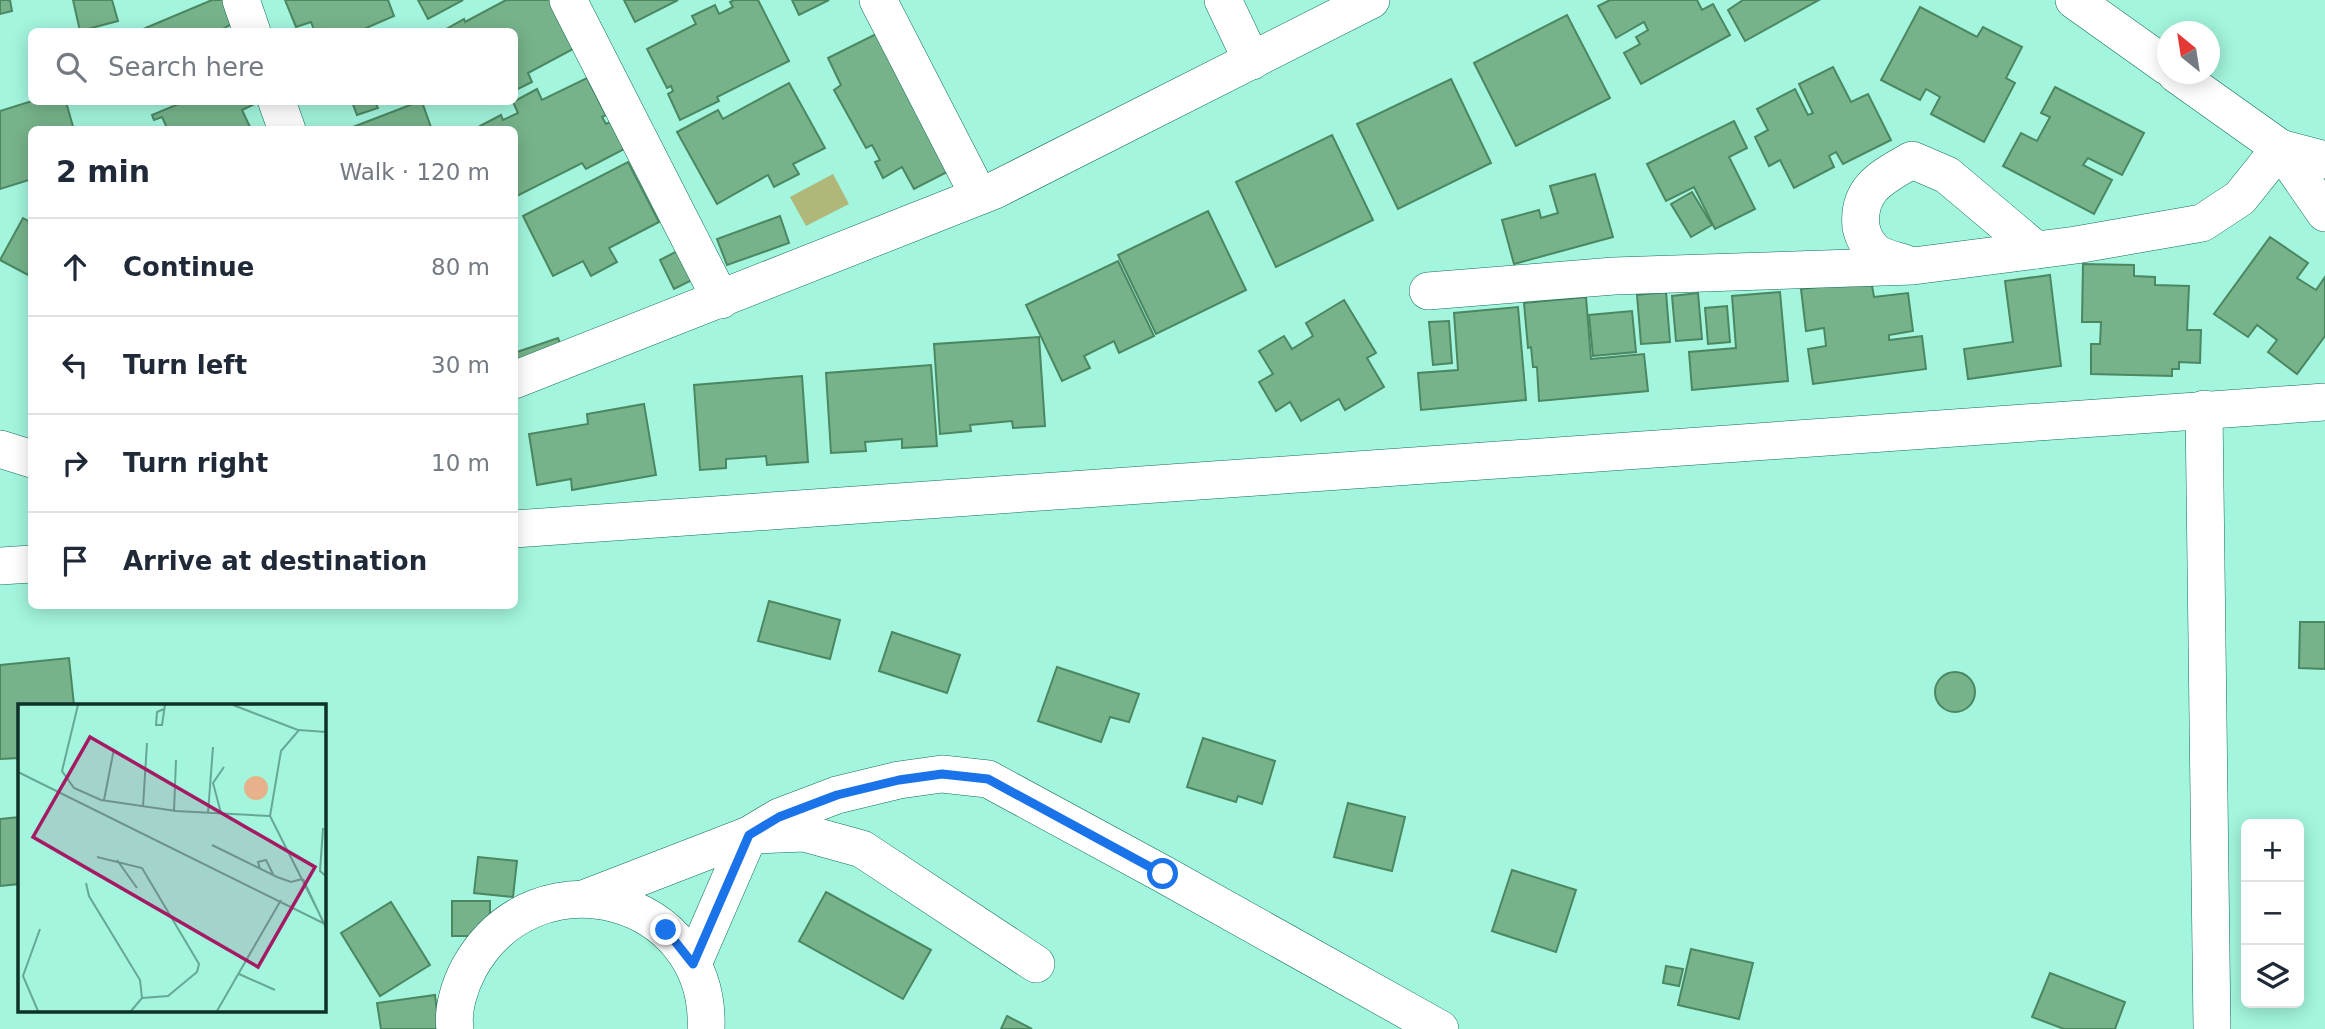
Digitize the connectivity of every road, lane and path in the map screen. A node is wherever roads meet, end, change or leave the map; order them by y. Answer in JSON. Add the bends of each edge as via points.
{"nodes":[{"id":1,"x":241,"y":0,"type":"edge"},
{"id":2,"x":568,"y":0,"type":"edge"},
{"id":3,"x":878,"y":0,"type":"edge"},
{"id":4,"x":1223,"y":0,"type":"edge"},
{"id":5,"x":2074,"y":0,"type":"edge"},
{"id":6,"x":1359,"y":2,"type":"edge"},
{"id":7,"x":251,"y":28,"type":"edge"},
{"id":8,"x":2157,"y":59,"type":"edge"},
{"id":9,"x":1252,"y":61,"type":"junction"},
{"id":10,"x":2190,"y":84,"type":"edge"},
{"id":11,"x":278,"y":105,"type":"edge"},
{"id":12,"x":286,"y":126,"type":"edge"},
{"id":13,"x":2280,"y":148,"type":"junction"},
{"id":14,"x":2325,"y":160,"type":"edge"},
{"id":15,"x":979,"y":196,"type":"junction"},
{"id":16,"x":2325,"y":213,"type":"edge"},
{"id":17,"x":2036,"y":250,"type":"junction"},
{"id":18,"x":1913,"y":267,"type":"junction"},
{"id":19,"x":1428,"y":291,"type":"dead end"},
{"id":20,"x":720,"y":300,"type":"junction"},
{"id":21,"x":518,"y":378,"type":"edge"},
{"id":22,"x":2325,"y":402,"type":"edge"},
{"id":23,"x":2204,"y":409,"type":"junction"},
{"id":24,"x":0,"y":449,"type":"edge"},
{"id":25,"x":28,"y":458,"type":"edge"},
{"id":26,"x":518,"y":529,"type":"edge"},
{"id":27,"x":28,"y":564,"type":"edge"},
{"id":28,"x":0,"y":566,"type":"edge"},
{"id":29,"x":749,"y":835,"type":"junction"},
{"id":30,"x":586,"y":898,"type":"junction"},
{"id":31,"x":693,"y":964,"type":"junction"},
{"id":32,"x":1036,"y":964,"type":"dead end"},
{"id":33,"x":455,"y":1029,"type":"edge"},
{"id":34,"x":706,"y":1029,"type":"edge"},
{"id":35,"x":1440,"y":1029,"type":"edge"},
{"id":36,"x":2212,"y":1029,"type":"edge"}],
"edges":[{"from":1,"to":7,"type":"street"},
{"from":2,"to":20,"type":"street"},
{"from":3,"to":15,"type":"street"},
{"from":4,"to":9,"type":"street"},
{"from":5,"to":8,"type":"street"},
{"from":6,"to":9,"type":"street"},
{"from":9,"to":15,"type":"street"},
{"from":10,"to":13,"type":"street"},
{"from":11,"to":12,"type":"street"},
{"from":13,"to":14,"type":"street"},
{"from":13,"to":16,"type":"street"},
{"from":13,"to":17,"type":"street","via":[[2241,198],[2202,223]]},
{"from":15,"to":20,"type":"street"},
{"from":17,"to":18,"type":"street"},
{"from":17,"to":18,"type":"street","via":[[1947,175],[1912,160],[1884,176],[1863,198],[1861,220],[1863,236],[1876,253]]},
{"from":18,"to":19,"type":"street","via":[[1614,276]]},
{"from":20,"to":21,"type":"street"},
{"from":22,"to":23,"type":"street"},
{"from":23,"to":26,"type":"street"},
{"from":23,"to":36,"type":"street"},
{"from":24,"to":25,"type":"street"},
{"from":27,"to":28,"type":"street"},
{"from":29,"to":30,"type":"street"},
{"from":29,"to":31,"type":"street"},
{"from":29,"to":32,"type":"street","via":[[804,833],[862,849]]},
{"from":29,"to":35,"type":"street","via":[[779,817],[837,795],[899,780],[942,774],[988,779]]},
{"from":30,"to":31,"type":"street","via":[[630,907],[666,930]]},
{"from":30,"to":33,"type":"street","via":[[547,902],[510,919],[481,947],[461,982]]},
{"from":31,"to":34,"type":"street","via":[[707,1006]]}]}
